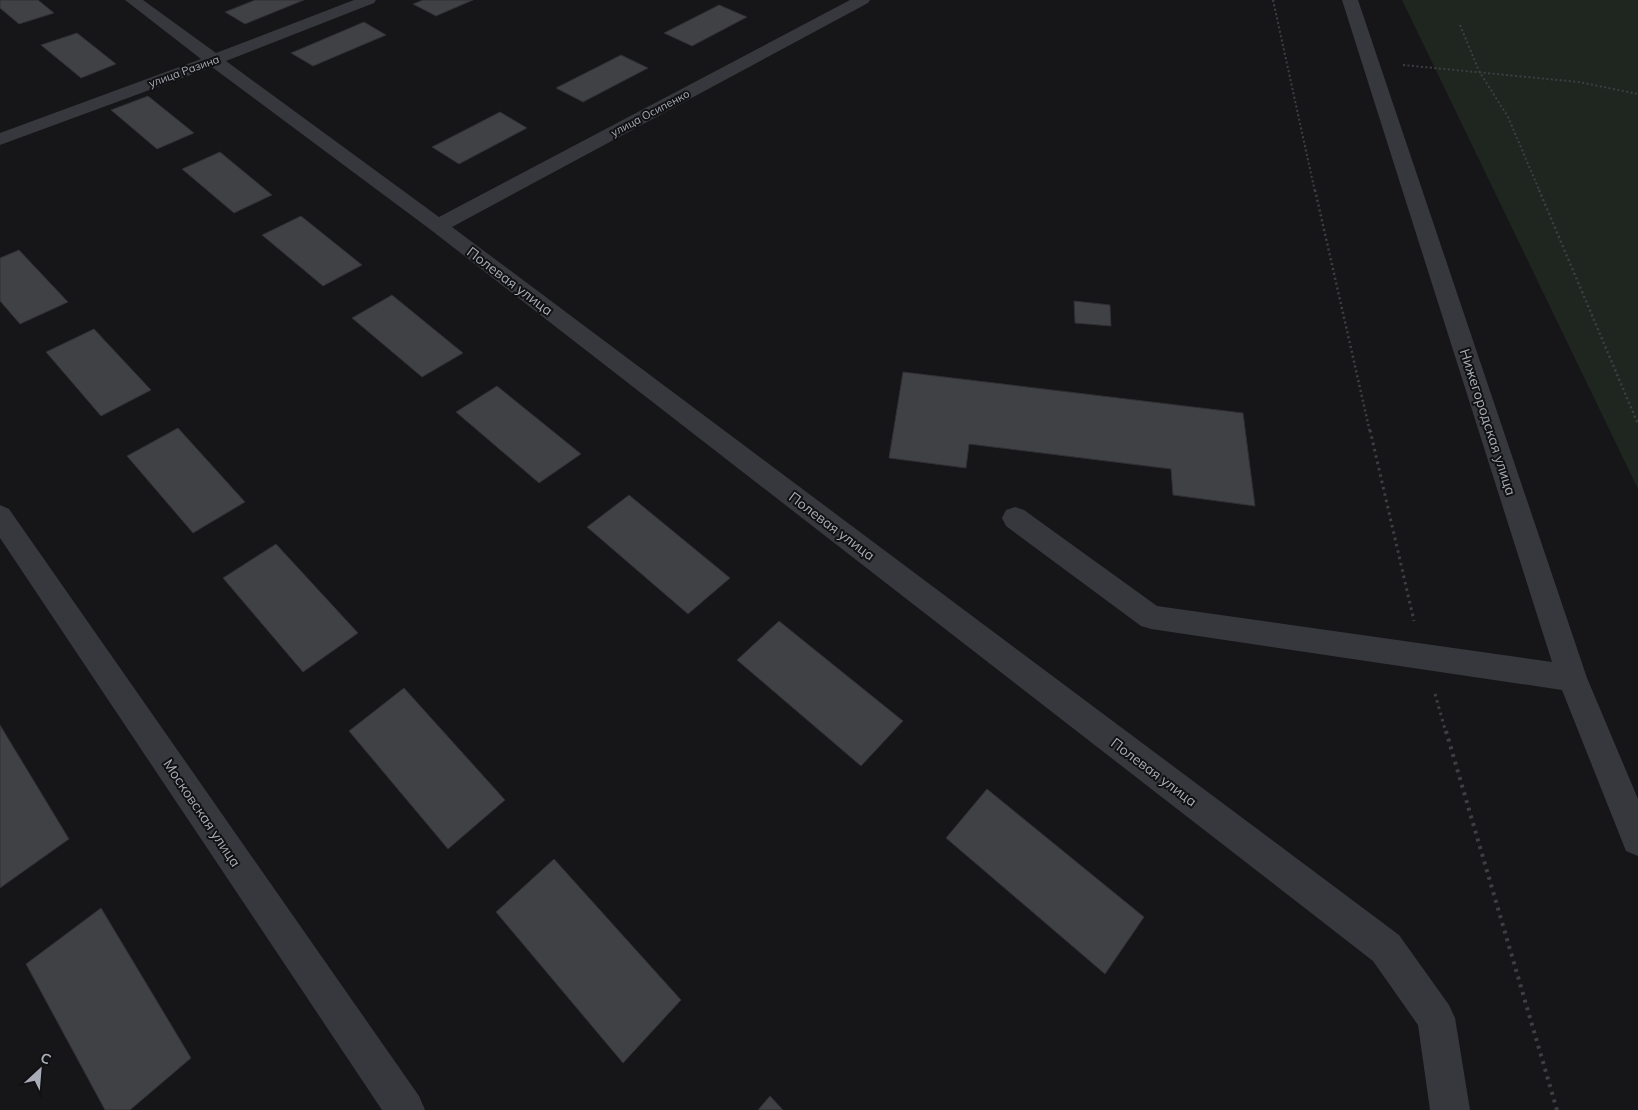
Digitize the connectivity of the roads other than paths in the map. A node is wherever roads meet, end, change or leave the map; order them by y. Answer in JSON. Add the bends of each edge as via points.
{"nodes":[{"id":1,"x":133,"y":0,"type":"edge"},
{"id":2,"x":368,"y":0,"type":"edge"},
{"id":3,"x":862,"y":0,"type":"edge"},
{"id":4,"x":1350,"y":0,"type":"edge"},
{"id":5,"x":214,"y":60,"type":"junction"},
{"id":6,"x":0,"y":139,"type":"edge"},
{"id":7,"x":438,"y":226,"type":"junction"},
{"id":8,"x":0,"y":516,"type":"edge"},
{"id":9,"x":1015,"y":518,"type":"dead end"},
{"id":10,"x":1572,"y":678,"type":"junction"},
{"id":11,"x":1638,"y":839,"type":"edge"},
{"id":12,"x":405,"y":1110,"type":"edge"},
{"id":13,"x":1450,"y":1110,"type":"edge"}],
"edges":[{"from":1,"to":5,"type":"street","name":"Полевая улица"},
{"from":2,"to":5,"type":"street","name":"улица Разина"},
{"from":3,"to":7,"type":"street","name":"улица Осипенко"},
{"from":4,"to":10,"type":"street","name":"Нижегородская улица"},
{"from":5,"to":6,"type":"street","name":"улица Разина"},
{"from":5,"to":7,"type":"street","name":"Полевая улица"},
{"from":7,"to":13,"type":"street","name":"Полевая улица","via":[[1386,948],[1436,1018]]},
{"from":8,"to":12,"type":"street","name":"Московская улица"},
{"from":9,"to":10,"type":"street","via":[[1151,617]]},
{"from":10,"to":11,"type":"street","name":"Нижегородская улица"}]}
